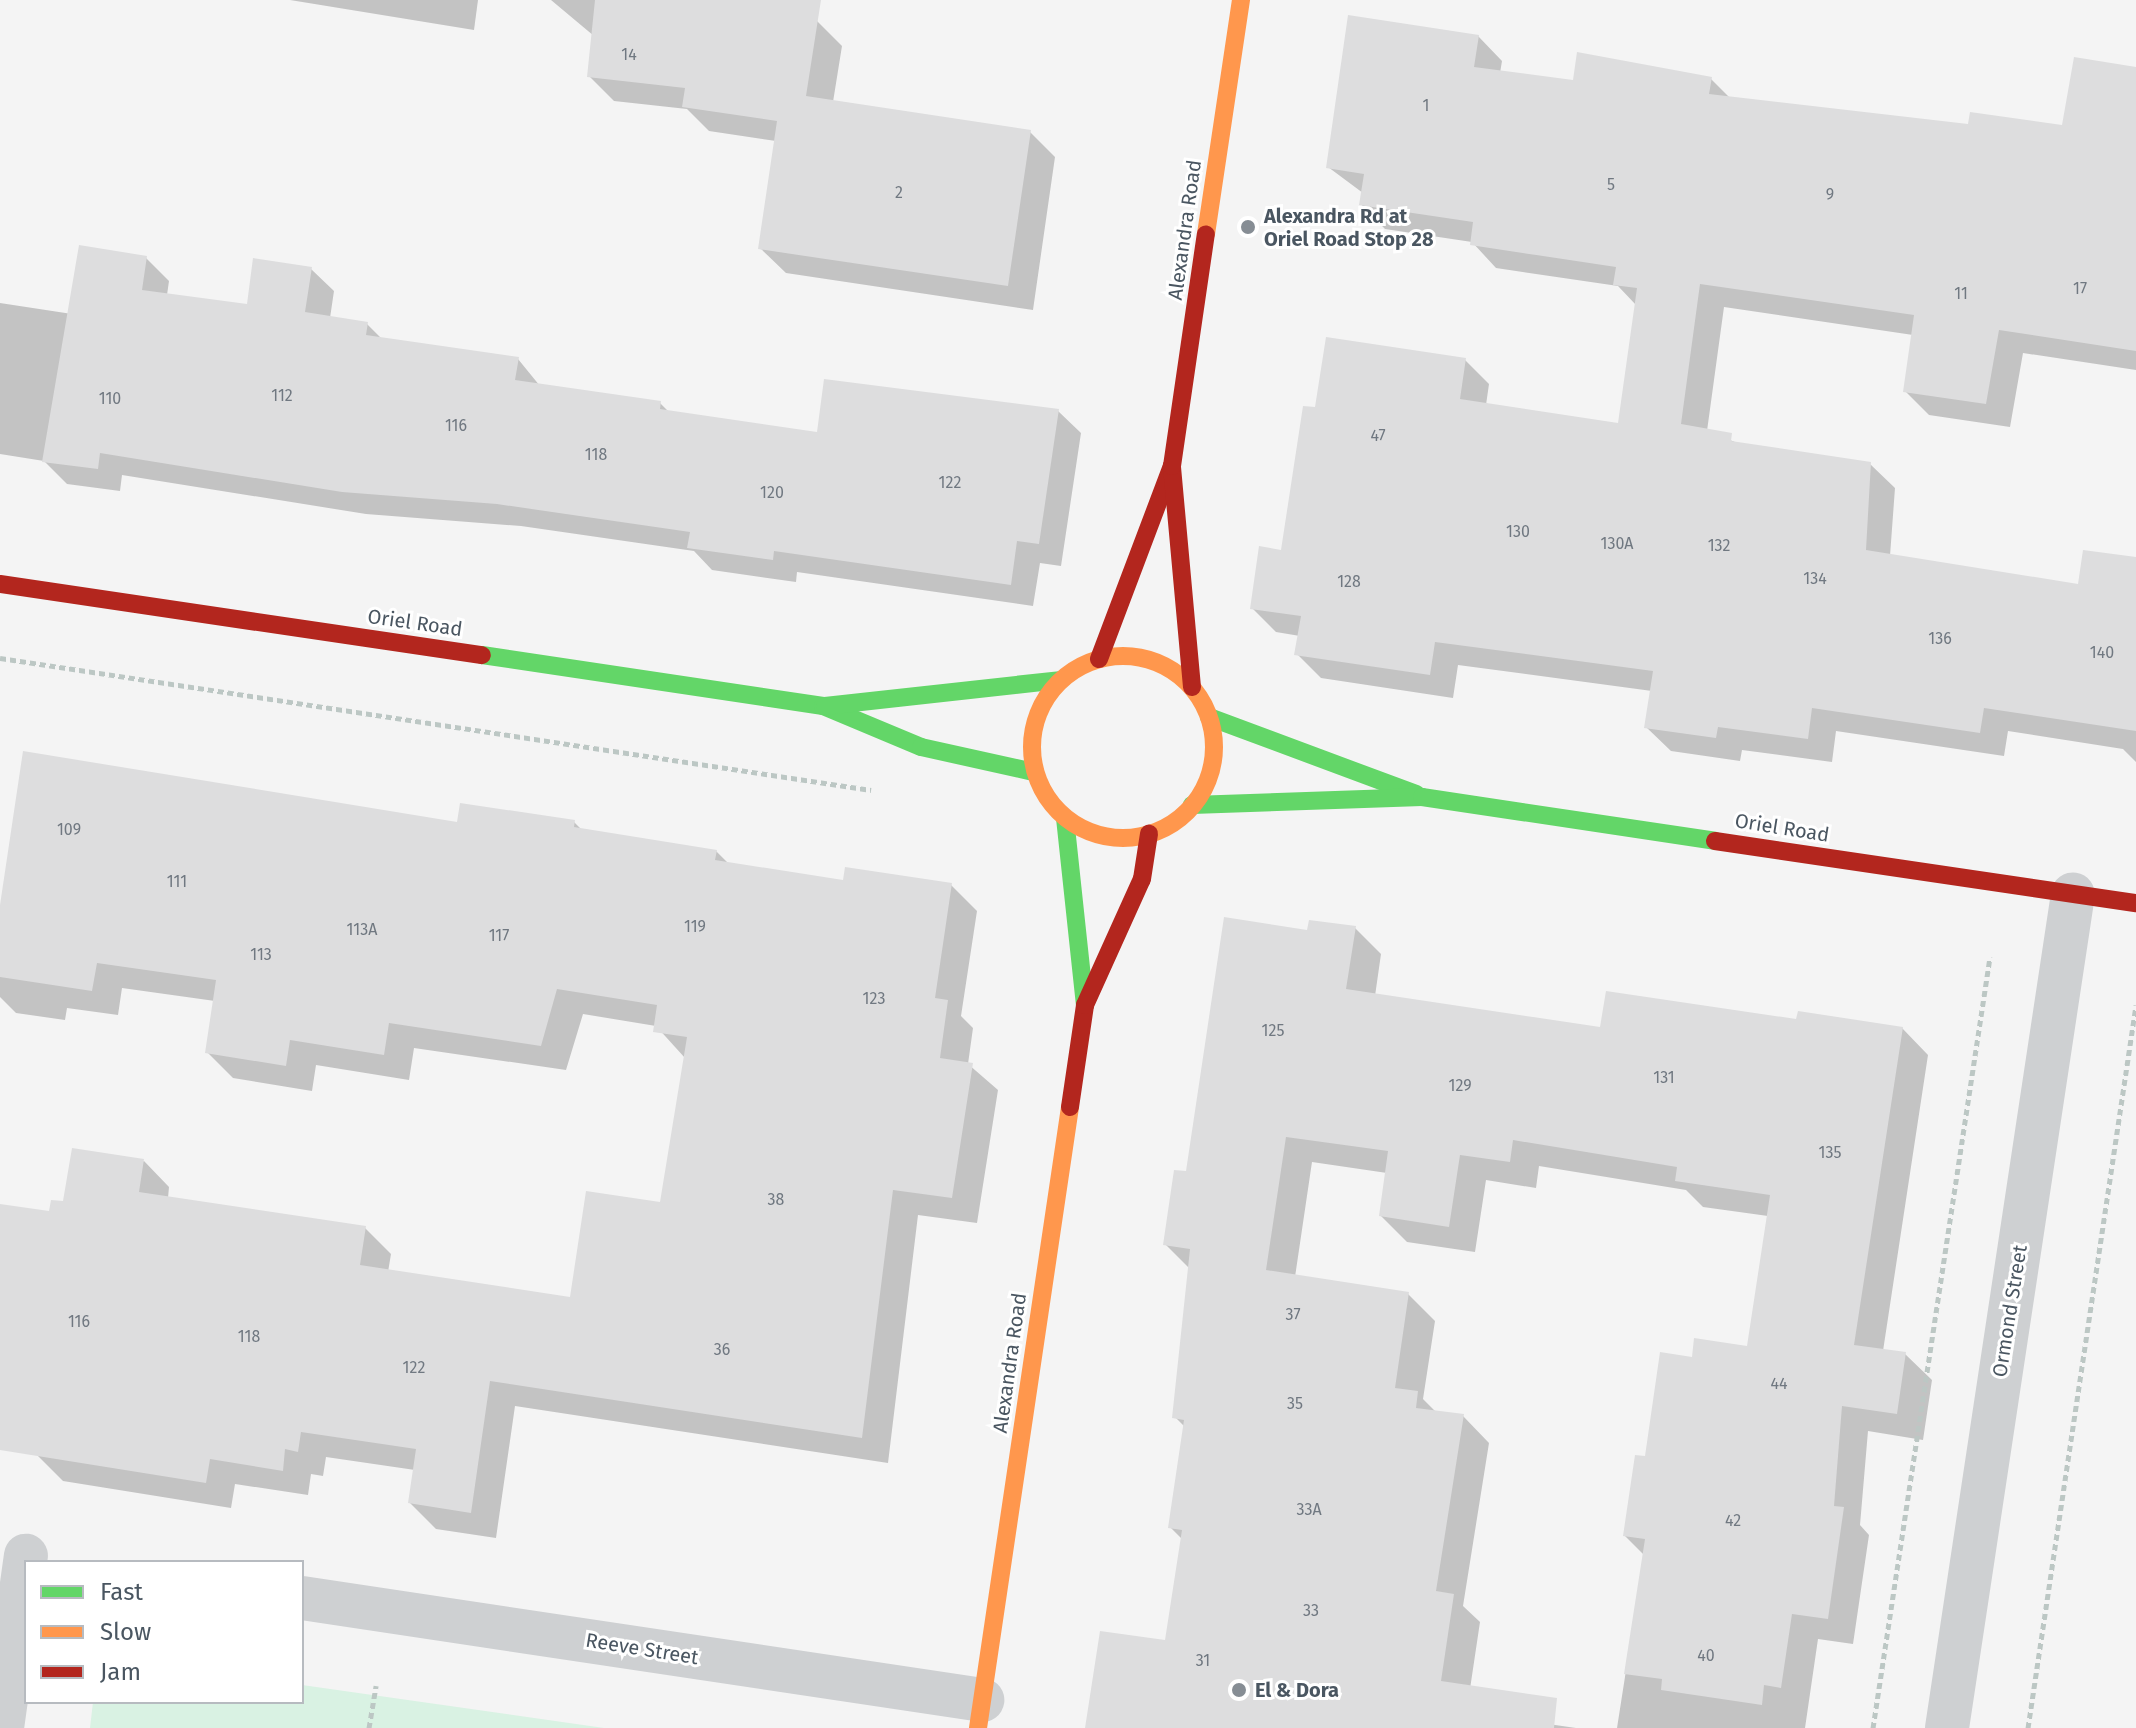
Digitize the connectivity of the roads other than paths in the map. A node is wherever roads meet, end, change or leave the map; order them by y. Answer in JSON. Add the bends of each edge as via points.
{"nodes":[{"id":1,"x":1241,"y":0,"type":"edge"},
{"id":2,"x":1172,"y":466,"type":"junction"},
{"id":3,"x":0,"y":584,"type":"edge"},
{"id":4,"x":1099,"y":659,"type":"junction"},
{"id":5,"x":1060,"y":680,"type":"junction"},
{"id":6,"x":1192,"y":687,"type":"junction"},
{"id":7,"x":823,"y":706,"type":"junction"},
{"id":8,"x":1209,"y":717,"type":"junction"},
{"id":9,"x":1034,"y":772,"type":"junction"},
{"id":10,"x":1422,"y":797,"type":"junction"},
{"id":11,"x":1192,"y":805,"type":"junction"},
{"id":12,"x":1065,"y":818,"type":"junction"},
{"id":13,"x":1149,"y":834,"type":"junction"},
{"id":14,"x":2073,"y":894,"type":"junction"},
{"id":15,"x":2136,"y":903,"type":"edge"},
{"id":16,"x":1085,"y":1005,"type":"junction"},
{"id":17,"x":24,"y":1594,"type":"edge"},
{"id":18,"x":304,"y":1598,"type":"edge"},
{"id":19,"x":980,"y":1714,"type":"edge"},
{"id":20,"x":2,"y":1728,"type":"edge"},
{"id":21,"x":1947,"y":1728,"type":"edge"}],
"edges":[{"from":1,"to":2,"type":"street","name":"Alexandra Road"},
{"from":2,"to":4,"type":"street","name":"Alexandra Road","via":[[1133,554]]},
{"from":2,"to":6,"type":"street","name":"Alexandra Road"},
{"from":3,"to":7,"type":"street","name":"Oriel Road"},
{"from":4,"to":5,"type":"street"},
{"from":4,"to":6,"type":"street","via":[[1150,660]]},
{"from":5,"to":7,"type":"street","name":"Oriel Road"},
{"from":5,"to":9,"type":"street","via":[[1034,722]]},
{"from":6,"to":8,"type":"street"},
{"from":7,"to":9,"type":"street","name":"Oriel Road","via":[[921,747]]},
{"from":8,"to":10,"type":"street","name":"Oriel Road"},
{"from":8,"to":11,"type":"street","via":[[1208,779]]},
{"from":9,"to":12,"type":"street"},
{"from":10,"to":11,"type":"street","name":"Oriel Road"},
{"from":10,"to":14,"type":"street","name":"Oriel Road"},
{"from":11,"to":13,"type":"street"},
{"from":12,"to":13,"type":"street","via":[[1120,838]]},
{"from":12,"to":16,"type":"street","name":"Alexandra Road"},
{"from":13,"to":16,"type":"street","name":"Alexandra Road","via":[[1142,879]]},
{"from":14,"to":15,"type":"street","name":"Oriel Road"},
{"from":14,"to":21,"type":"street","name":"Ormond Street"},
{"from":16,"to":19,"type":"street","name":"Alexandra Road"},
{"from":17,"to":20,"type":"street"},
{"from":18,"to":19,"type":"street","name":"Reeve Street"}]}
